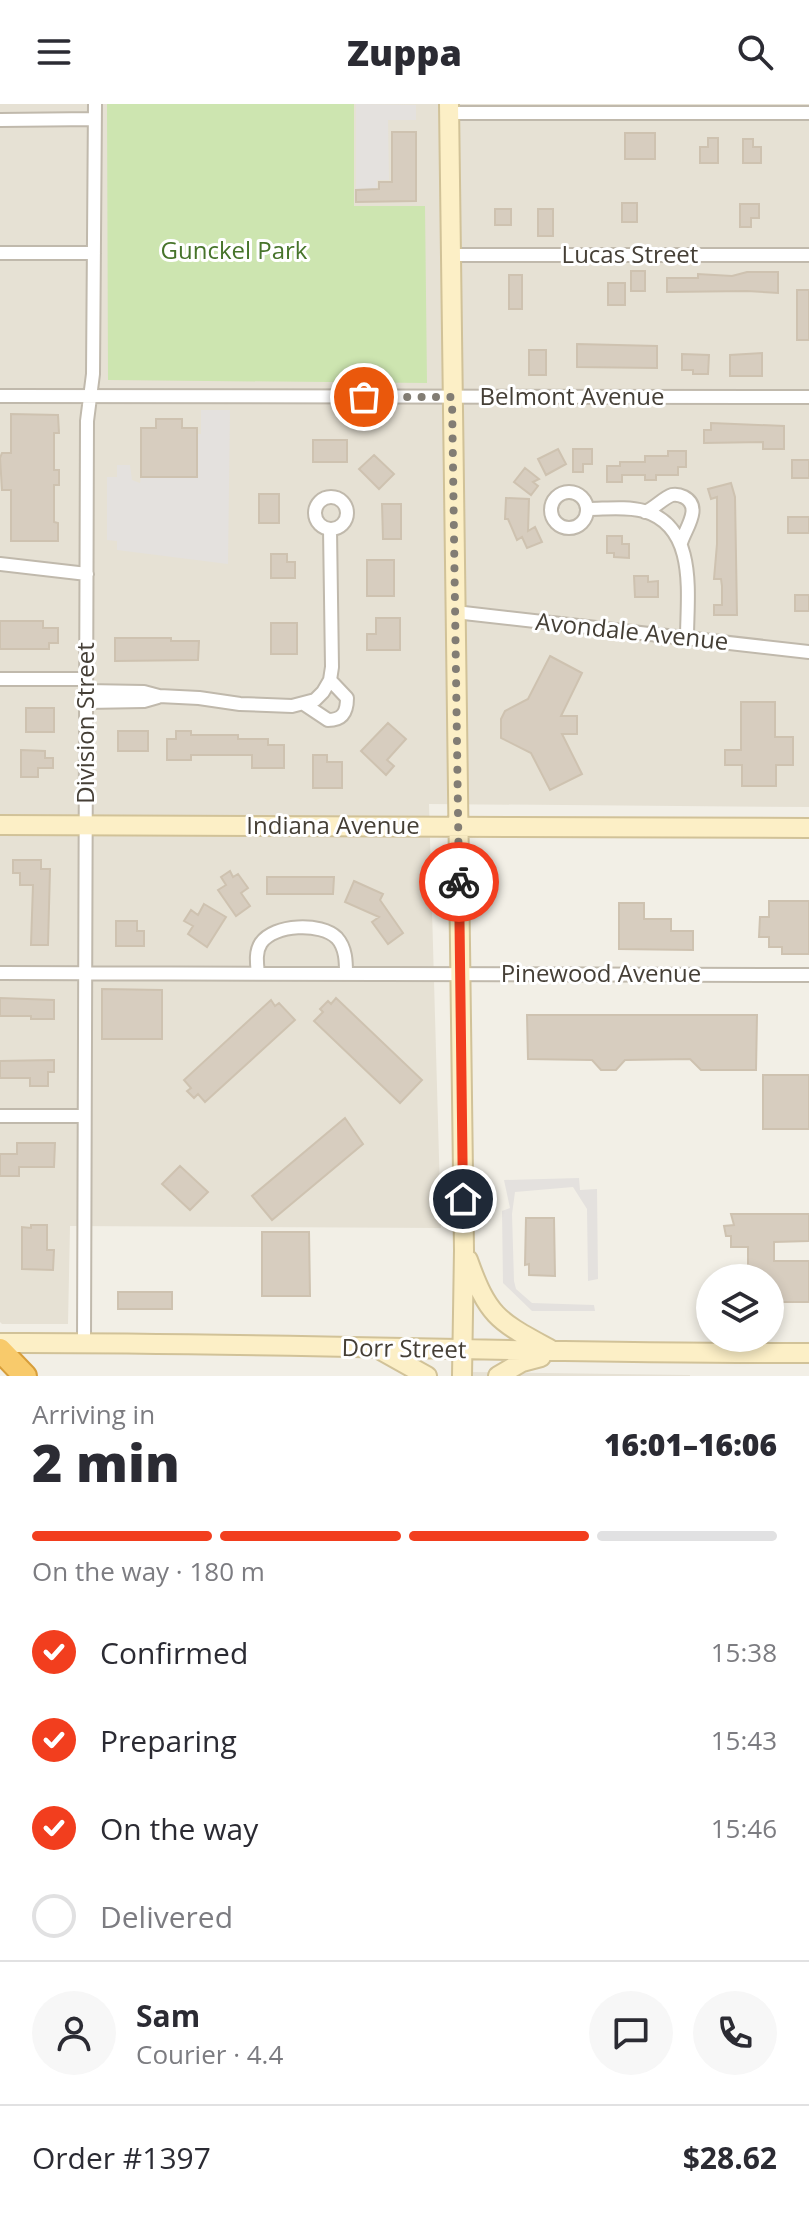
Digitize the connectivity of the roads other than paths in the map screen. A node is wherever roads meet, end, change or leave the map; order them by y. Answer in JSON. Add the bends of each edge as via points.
{"nodes":[{"id":1,"x":2,"y":104,"type":"edge"},
{"id":2,"x":95,"y":104,"type":"edge"},
{"id":3,"x":449,"y":109,"type":"edge"},
{"id":4,"x":809,"y":113,"type":"edge"},
{"id":5,"x":1,"y":119,"type":"edge"},
{"id":6,"x":95,"y":119,"type":"junction"},
{"id":7,"x":0,"y":253,"type":"edge"},
{"id":8,"x":94,"y":253,"type":"junction"},
{"id":9,"x":451,"y":255,"type":"junction"},
{"id":10,"x":809,"y":255,"type":"edge"},
{"id":11,"x":0,"y":396,"type":"edge"},
{"id":12,"x":90,"y":396,"type":"junction"},
{"id":13,"x":452,"y":397,"type":"junction"},
{"id":14,"x":809,"y":397,"type":"edge"},
{"id":15,"x":587,"y":509,"type":"dead end"},
{"id":16,"x":645,"y":512,"type":"junction"},
{"id":17,"x":330,"y":529,"type":"dead end"},
{"id":18,"x":681,"y":543,"type":"junction"},
{"id":19,"x":0,"y":564,"type":"edge"},
{"id":20,"x":87,"y":574,"type":"junction"},
{"id":21,"x":455,"y":612,"type":"junction"},
{"id":22,"x":687,"y":638,"type":"junction"},
{"id":23,"x":809,"y":652,"type":"edge"},
{"id":24,"x":0,"y":679,"type":"edge"},
{"id":25,"x":330,"y":680,"type":"junction"},
{"id":26,"x":86,"y":691,"type":"junction"},
{"id":27,"x":304,"y":704,"type":"junction"},
{"id":28,"x":0,"y":825,"type":"edge"},
{"id":29,"x":85,"y":826,"type":"junction"},
{"id":30,"x":459,"y":826,"type":"junction"},
{"id":31,"x":809,"y":828,"type":"edge"},
{"id":32,"x":0,"y":973,"type":"edge"},
{"id":33,"x":85,"y":974,"type":"junction"},
{"id":34,"x":258,"y":974,"type":"junction"},
{"id":35,"x":346,"y":974,"type":"junction"},
{"id":36,"x":460,"y":974,"type":"junction"},
{"id":37,"x":809,"y":975,"type":"edge"},
{"id":38,"x":0,"y":1116,"type":"edge"},
{"id":39,"x":84,"y":1116,"type":"junction"},
{"id":40,"x":464,"y":1250,"type":"junction"},
{"id":41,"x":0,"y":1343,"type":"edge"},
{"id":42,"x":84,"y":1343,"type":"junction"},
{"id":43,"x":376,"y":1348,"type":"junction"},
{"id":44,"x":0,"y":1350,"type":"edge"},
{"id":45,"x":462,"y":1350,"type":"junction"},
{"id":46,"x":555,"y":1353,"type":"junction"},
{"id":47,"x":809,"y":1353,"type":"edge"},
{"id":48,"x":25,"y":1376,"type":"edge"},
{"id":49,"x":427,"y":1376,"type":"edge"},
{"id":50,"x":462,"y":1376,"type":"edge"},
{"id":51,"x":498,"y":1376,"type":"edge"}],
"edges":[{"from":1,"to":5,"type":"street"},
{"from":2,"to":6,"type":"street","name":"Division Street"},
{"from":3,"to":4,"type":"street"},
{"from":3,"to":9,"type":"main road"},
{"from":5,"to":6,"type":"street"},
{"from":6,"to":8,"type":"street","name":"Division Street"},
{"from":7,"to":8,"type":"street"},
{"from":8,"to":12,"type":"street","name":"Division Street"},
{"from":9,"to":10,"type":"street","name":"Lucas Street"},
{"from":9,"to":13,"type":"main road"},
{"from":11,"to":12,"type":"street","name":"Belmont Avenue"},
{"from":12,"to":13,"type":"street","name":"Belmont Avenue"},
{"from":12,"to":20,"type":"street","name":"Division Street"},
{"from":13,"to":14,"type":"street","name":"Belmont Avenue"},
{"from":13,"to":21,"type":"main road"},
{"from":15,"to":16,"type":"street"},
{"from":16,"to":18,"type":"street","via":[[667,525]]},
{"from":16,"to":18,"type":"street","via":[[670,495],[689,500],[692,519]]},
{"from":17,"to":25,"type":"street"},
{"from":18,"to":22,"type":"street"},
{"from":19,"to":20,"type":"street"},
{"from":20,"to":26,"type":"street","name":"Division Street"},
{"from":21,"to":22,"type":"street","name":"Avondale Avenue"},
{"from":21,"to":30,"type":"main road"},
{"from":22,"to":23,"type":"street","name":"Avondale Avenue"},
{"from":24,"to":26,"type":"street"},
{"from":25,"to":27,"type":"street","via":[[315,700]]},
{"from":25,"to":27,"type":"street","via":[[347,698],[342,717],[328,720]]},
{"from":26,"to":27,"type":"street","via":[[144,701],[159,696],[260,706]]},
{"from":26,"to":29,"type":"street","name":"Division Street"},
{"from":28,"to":29,"type":"main road","name":"Indiana Avenue"},
{"from":29,"to":30,"type":"main road","name":"Indiana Avenue"},
{"from":29,"to":33,"type":"street","name":"Division Street"},
{"from":30,"to":31,"type":"main road","name":"Indiana Avenue"},
{"from":30,"to":36,"type":"main road"},
{"from":32,"to":33,"type":"street","name":"Pinewood Avenue"},
{"from":33,"to":34,"type":"street","name":"Pinewood Avenue"},
{"from":33,"to":39,"type":"street","name":"Division Street"},
{"from":34,"to":35,"type":"street","name":"Pinewood Avenue"},
{"from":34,"to":35,"type":"street","via":[[258,950],[266,937],[286,929],[317,929],[340,941]]},
{"from":35,"to":36,"type":"street","name":"Pinewood Avenue"},
{"from":36,"to":37,"type":"street","name":"Pinewood Avenue"},
{"from":36,"to":40,"type":"main road"},
{"from":38,"to":39,"type":"street"},
{"from":39,"to":42,"type":"street","name":"Division Street"},
{"from":40,"to":45,"type":"main road"},
{"from":40,"to":46,"type":"main road","via":[[490,1309],[502,1322]]},
{"from":41,"to":42,"type":"main road","name":"Dorr Street"},
{"from":42,"to":43,"type":"main road","name":"Dorr Street"},
{"from":43,"to":45,"type":"main road","name":"Dorr Street"},
{"from":43,"to":49,"type":"main road"},
{"from":44,"to":48,"type":"highway"},
{"from":45,"to":46,"type":"main road","name":"Dorr Street"},
{"from":45,"to":50,"type":"main road"},
{"from":46,"to":47,"type":"main road","name":"Dorr Street"},
{"from":46,"to":51,"type":"main road","via":[[522,1362]]}]}
